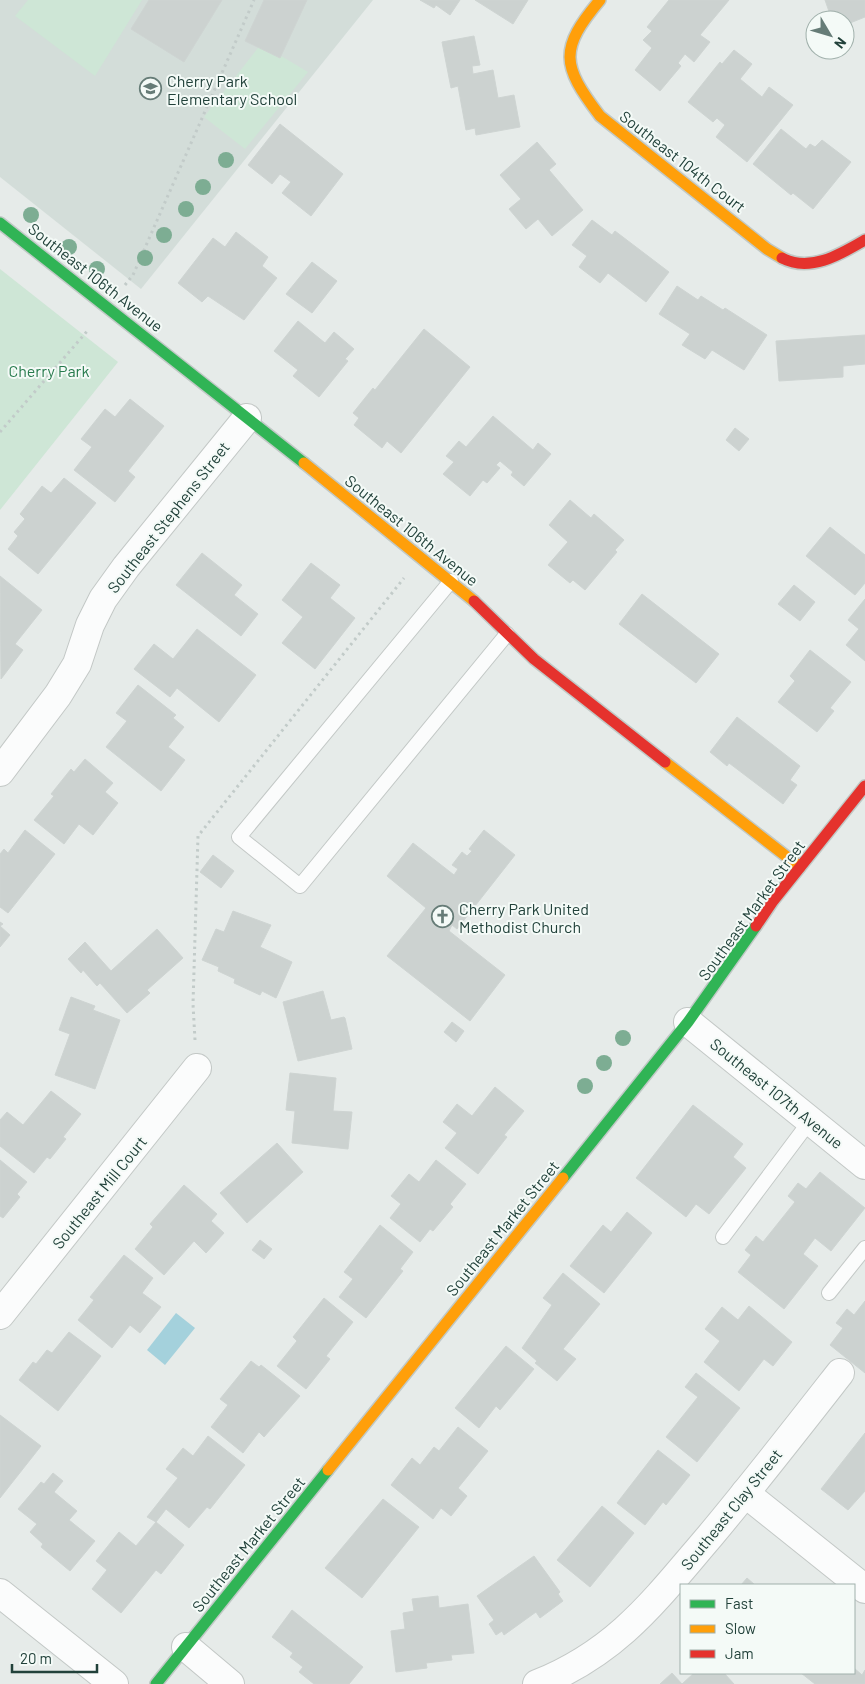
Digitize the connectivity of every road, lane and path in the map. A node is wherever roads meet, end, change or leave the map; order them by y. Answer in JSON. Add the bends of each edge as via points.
{"nodes":[{"id":1,"x":254,"y":0,"type":"edge"},
{"id":2,"x":600,"y":0,"type":"edge"},
{"id":3,"x":0,"y":223,"type":"edge"},
{"id":4,"x":865,"y":240,"type":"edge"},
{"id":5,"x":108,"y":308,"type":"junction"},
{"id":6,"x":247,"y":418,"type":"junction"},
{"id":7,"x":0,"y":432,"type":"edge"},
{"id":8,"x":451,"y":581,"type":"junction"},
{"id":9,"x":507,"y":634,"type":"junction"},
{"id":10,"x":0,"y":772,"type":"edge"},
{"id":11,"x":865,"y":786,"type":"edge"},
{"id":12,"x":800,"y":867,"type":"junction"},
{"id":13,"x":688,"y":1022,"type":"junction"},
{"id":14,"x":197,"y":1068,"type":"dead end"},
{"id":15,"x":810,"y":1121,"type":"junction"},
{"id":16,"x":865,"y":1165,"type":"edge"},
{"id":17,"x":723,"y":1237,"type":"dead end"},
{"id":18,"x":865,"y":1248,"type":"edge"},
{"id":19,"x":828,"y":1292,"type":"dead end"},
{"id":20,"x":0,"y":1315,"type":"edge"},
{"id":21,"x":840,"y":1373,"type":"dead end"},
{"id":22,"x":745,"y":1494,"type":"junction"},
{"id":23,"x":865,"y":1589,"type":"edge"},
{"id":24,"x":0,"y":1593,"type":"edge"},
{"id":25,"x":186,"y":1648,"type":"junction"},
{"id":26,"x":114,"y":1684,"type":"edge"},
{"id":27,"x":156,"y":1684,"type":"edge"},
{"id":28,"x":230,"y":1684,"type":"edge"},
{"id":29,"x":537,"y":1684,"type":"edge"}],
"edges":[{"from":1,"to":5,"type":"path","via":[[133,274]]},
{"from":2,"to":4,"type":"street","name":"Southeast 104th Court","via":[[575,32],[569,62],[580,91],[600,116],[767,249],[788,261],[822,261],[840,255]]},
{"from":3,"to":5,"type":"street","name":"Southeast 106th Avenue"},
{"from":5,"to":6,"type":"street","name":"Southeast 106th Avenue"},
{"from":5,"to":7,"type":"path"},
{"from":6,"to":8,"type":"street","name":"Southeast 106th Avenue"},
{"from":6,"to":10,"type":"street","name":"Southeast Stephens Street","via":[[126,567],[99,608],[76,664],[58,695]]},
{"from":8,"to":9,"type":"street","name":"Southeast 106th Avenue"},
{"from":8,"to":9,"type":"lane","via":[[240,836],[300,886]]},
{"from":9,"to":12,"type":"street","name":"Southeast 106th Avenue","via":[[534,659]]},
{"from":11,"to":12,"type":"street","name":"Southeast Market Street"},
{"from":12,"to":13,"type":"street","name":"Southeast Market Street"},
{"from":13,"to":15,"type":"street","name":"Southeast 107th Avenue"},
{"from":13,"to":25,"type":"street","name":"Southeast Market Street"},
{"from":14,"to":20,"type":"street","name":"Southeast Mill Court"},
{"from":15,"to":16,"type":"street","name":"Southeast 107th Avenue"},
{"from":15,"to":17,"type":"lane"},
{"from":18,"to":19,"type":"lane"},
{"from":21,"to":22,"type":"street","name":"Southeast Clay Street"},
{"from":22,"to":23,"type":"street"},
{"from":22,"to":29,"type":"street","name":"Southeast Clay Street","via":[[640,1618],[601,1650],[558,1676]]},
{"from":24,"to":26,"type":"street"},
{"from":25,"to":27,"type":"street","name":"Southeast Market Street"},
{"from":25,"to":28,"type":"street"}]}
